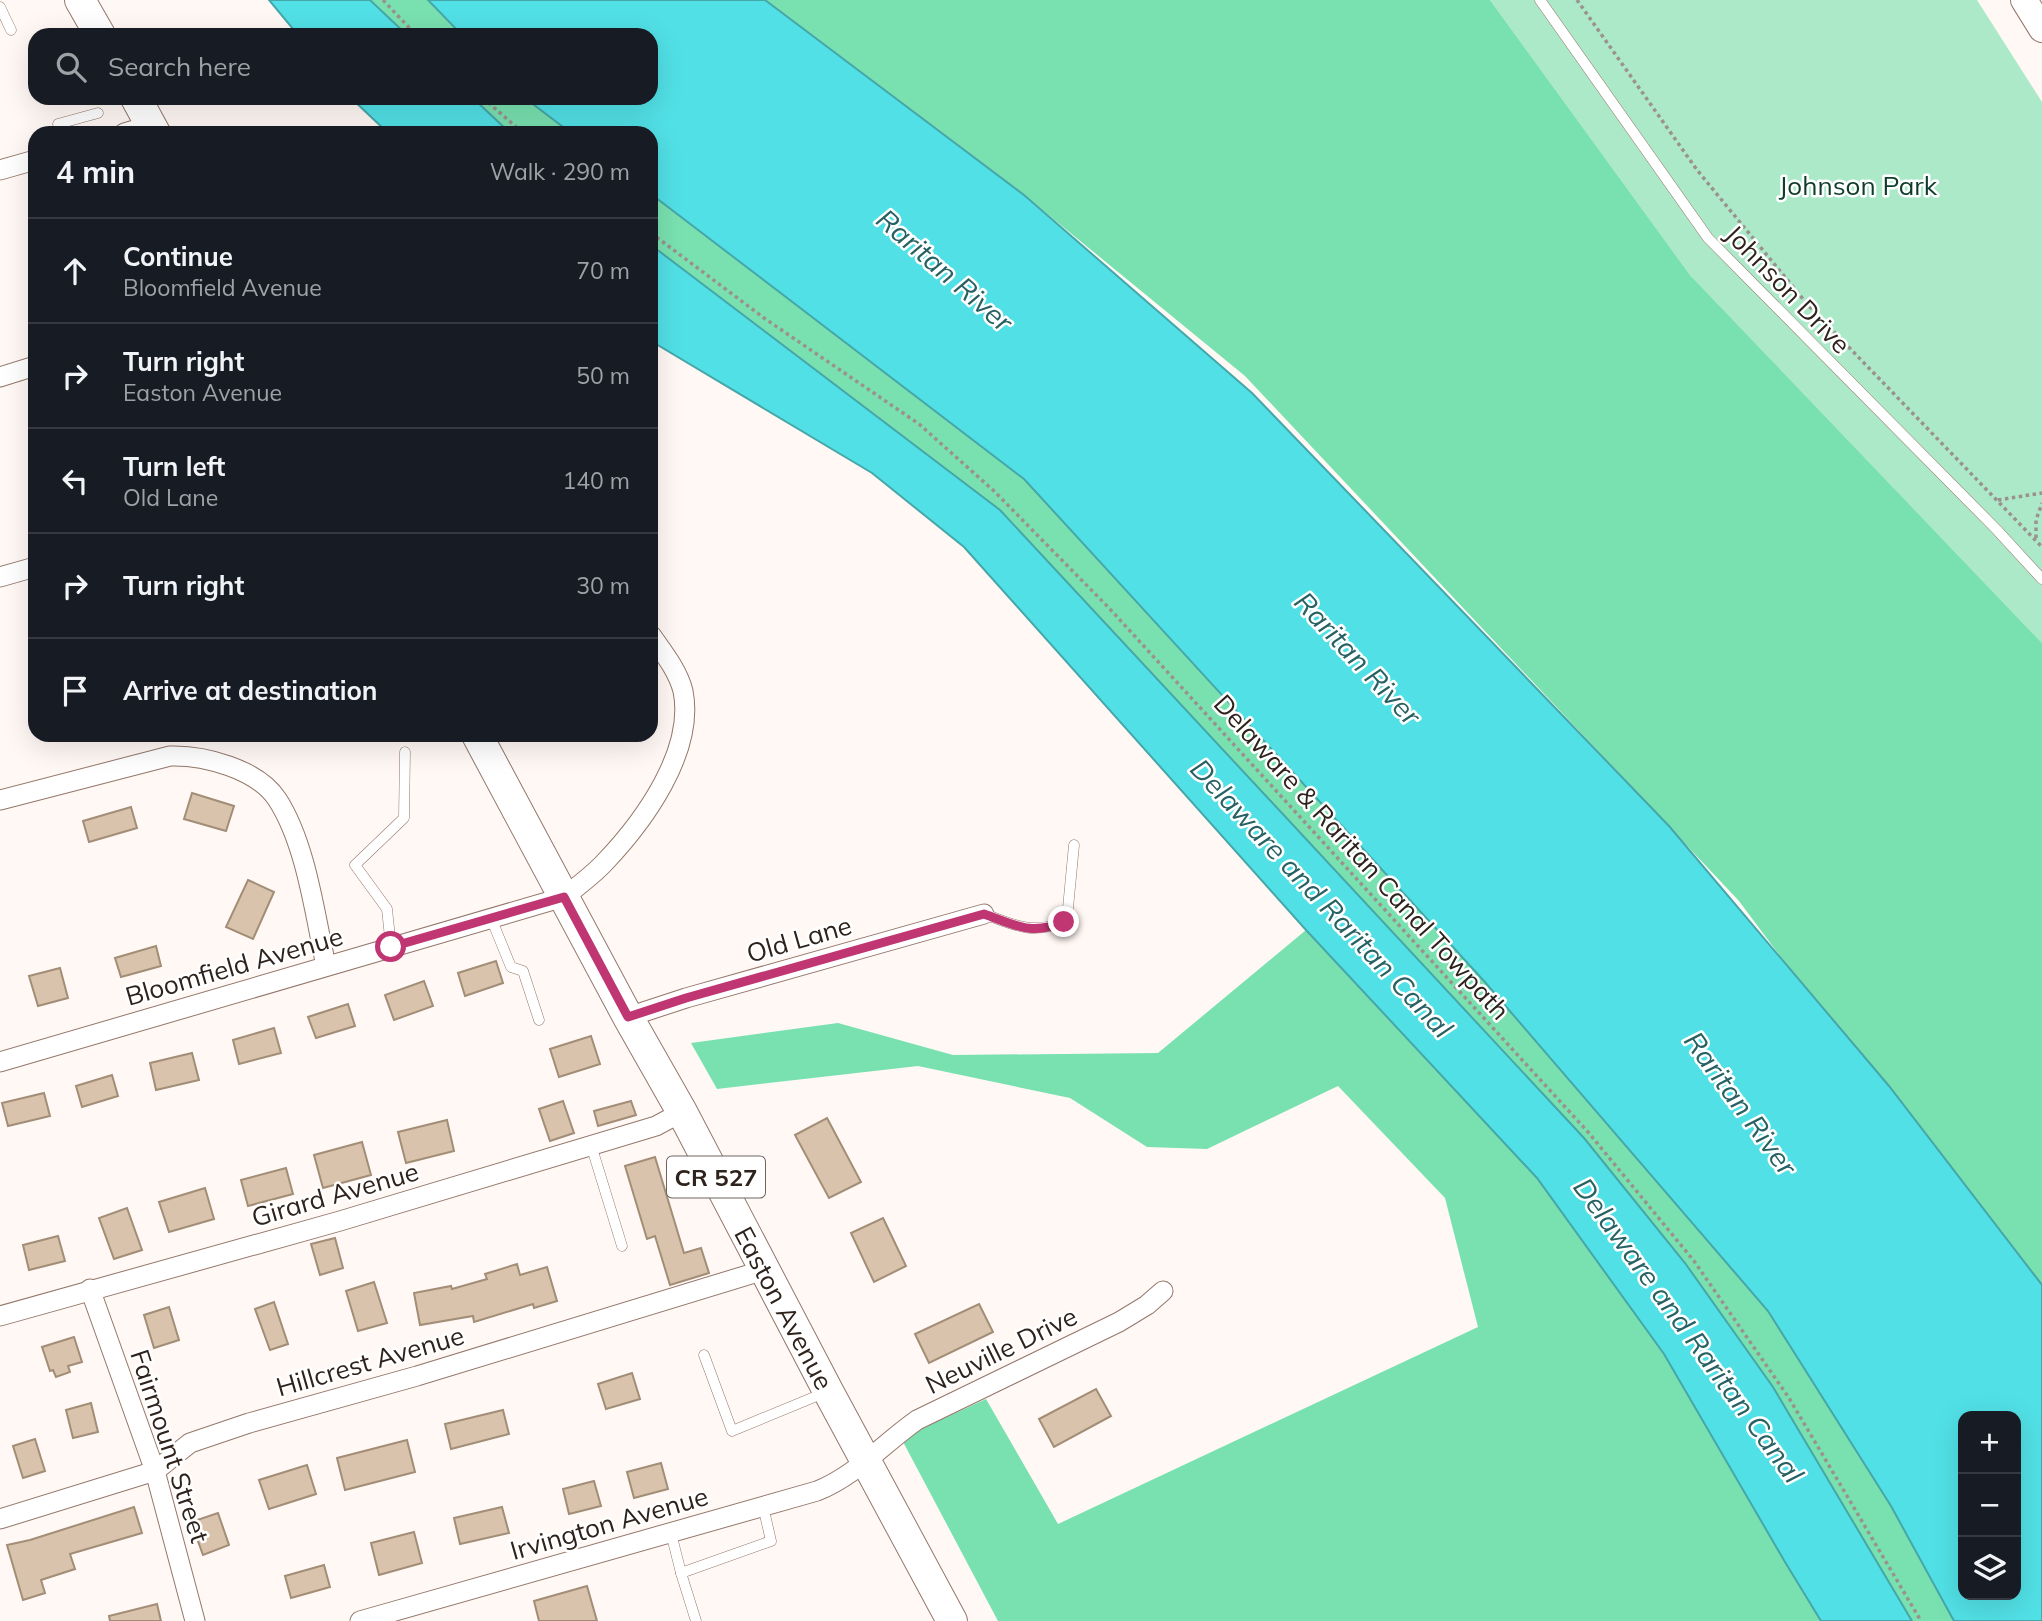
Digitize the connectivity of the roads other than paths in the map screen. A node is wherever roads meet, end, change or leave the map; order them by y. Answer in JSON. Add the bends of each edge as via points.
{"nodes":[{"id":1,"x":80,"y":0,"type":"edge"},
{"id":2,"x":103,"y":0,"type":"edge"},
{"id":3,"x":1540,"y":0,"type":"edge"},
{"id":4,"x":2024,"y":0,"type":"edge"},
{"id":5,"x":0,"y":7,"type":"edge"},
{"id":6,"x":96,"y":28,"type":"edge"},
{"id":7,"x":114,"y":28,"type":"edge"},
{"id":8,"x":2042,"y":29,"type":"edge"},
{"id":9,"x":11,"y":30,"type":"dead end"},
{"id":10,"x":98,"y":113,"type":"dead end"},
{"id":11,"x":59,"y":126,"type":"edge"},
{"id":12,"x":28,"y":162,"type":"edge"},
{"id":13,"x":0,"y":170,"type":"edge"},
{"id":14,"x":28,"y":368,"type":"edge"},
{"id":15,"x":0,"y":377,"type":"edge"},
{"id":16,"x":28,"y":569,"type":"edge"},
{"id":17,"x":0,"y":577,"type":"edge"},
{"id":18,"x":2042,"y":579,"type":"edge"},
{"id":19,"x":658,"y":646,"type":"edge"},
{"id":20,"x":481,"y":742,"type":"edge"},
{"id":21,"x":405,"y":752,"type":"dead end"},
{"id":22,"x":0,"y":800,"type":"edge"},
{"id":23,"x":1074,"y":845,"type":"dead end"},
{"id":24,"x":564,"y":897,"type":"junction"},
{"id":25,"x":984,"y":914,"type":"joint"},
{"id":26,"x":491,"y":918,"type":"junction"},
{"id":27,"x":391,"y":947,"type":"junction"},
{"id":28,"x":326,"y":966,"type":"junction"},
{"id":29,"x":628,"y":1017,"type":"junction"},
{"id":30,"x":539,"y":1020,"type":"dead end"},
{"id":31,"x":0,"y":1062,"type":"edge"},
{"id":32,"x":682,"y":1112,"type":"junction"},
{"id":33,"x":591,"y":1145,"type":"junction"},
{"id":34,"x":622,"y":1246,"type":"dead end"},
{"id":35,"x":764,"y":1270,"type":"junction"},
{"id":36,"x":90,"y":1289,"type":"junction"},
{"id":37,"x":1163,"y":1291,"type":"dead end"},
{"id":38,"x":0,"y":1316,"type":"edge"},
{"id":39,"x":704,"y":1355,"type":"dead end"},
{"id":40,"x":828,"y":1391,"type":"junction"},
{"id":41,"x":866,"y":1461,"type":"junction"},
{"id":42,"x":155,"y":1471,"type":"junction"},
{"id":43,"x":763,"y":1507,"type":"junction"},
{"id":44,"x":0,"y":1519,"type":"edge"},
{"id":45,"x":671,"y":1533,"type":"junction"},
{"id":46,"x":681,"y":1573,"type":"junction"},
{"id":47,"x":195,"y":1621,"type":"edge"},
{"id":48,"x":360,"y":1621,"type":"edge"},
{"id":49,"x":696,"y":1621,"type":"edge"},
{"id":50,"x":952,"y":1621,"type":"edge"}],
"edges":[{"from":1,"to":6,"type":"main road"},
{"from":2,"to":7,"type":"main road"},
{"from":3,"to":18,"type":"lane","name":"Johnson Drive","via":[[1708,238]]},
{"from":4,"to":8,"type":"main road"},
{"from":5,"to":9,"type":"lane"},
{"from":10,"to":11,"type":"lane"},
{"from":12,"to":13,"type":"street"},
{"from":14,"to":15,"type":"street"},
{"from":16,"to":17,"type":"street"},
{"from":19,"to":24,"type":"street","via":[[683,692],[683,731],[670,770],[649,808],[605,863]]},
{"from":20,"to":24,"type":"main road","name":"Easton Avenue","number":"CR 527"},
{"from":21,"to":27,"type":"lane","via":[[404,818],[355,865],[387,909]]},
{"from":22,"to":28,"type":"street","via":[[170,756],[191,755],[239,769],[277,799],[299,848]]},
{"from":23,"to":25,"type":"lane","via":[[1064,922],[1045,930],[1024,928]]},
{"from":24,"to":26,"type":"street","name":"Bloomfield Avenue"},
{"from":24,"to":29,"type":"main road","name":"Easton Avenue","number":"CR 527"},
{"from":25,"to":29,"type":"street","name":"Old Lane"},
{"from":26,"to":27,"type":"street","name":"Bloomfield Avenue"},
{"from":26,"to":30,"type":"lane","via":[[511,967],[523,971]]},
{"from":27,"to":28,"type":"street","name":"Bloomfield Avenue"},
{"from":28,"to":31,"type":"street","name":"Bloomfield Avenue"},
{"from":29,"to":32,"type":"main road","name":"Easton Avenue","number":"CR 527"},
{"from":32,"to":33,"type":"street","name":"Girard Avenue","via":[[656,1126]]},
{"from":32,"to":35,"type":"main road","name":"Easton Avenue","number":"CR 527"},
{"from":33,"to":34,"type":"lane"},
{"from":33,"to":36,"type":"street","name":"Girard Avenue","via":[[340,1222]]},
{"from":35,"to":40,"type":"main road","name":"Easton Avenue","number":"CR 527"},
{"from":35,"to":42,"type":"street","name":"Hillcrest Avenue","via":[[249,1423],[190,1443]]},
{"from":36,"to":38,"type":"street","name":"Girard Avenue"},
{"from":36,"to":42,"type":"street","name":"Fairmount Street"},
{"from":37,"to":41,"type":"street","name":"Neuville Drive","via":[[1119,1322],[917,1420]]},
{"from":39,"to":40,"type":"lane","via":[[732,1432]]},
{"from":40,"to":41,"type":"main road","name":"Easton Avenue","number":"CR 527"},
{"from":41,"to":43,"type":"street","name":"Irvington Avenue","via":[[840,1482]]},
{"from":41,"to":50,"type":"main road","name":"Easton Avenue","number":"CR 527"},
{"from":42,"to":44,"type":"street","name":"Hillcrest Avenue"},
{"from":42,"to":47,"type":"street","name":"Fairmount Street"},
{"from":43,"to":45,"type":"street","name":"Irvington Avenue"},
{"from":43,"to":46,"type":"lane","via":[[771,1541]]},
{"from":45,"to":46,"type":"lane"},
{"from":45,"to":48,"type":"street","name":"Irvington Avenue"},
{"from":46,"to":49,"type":"lane"}]}
